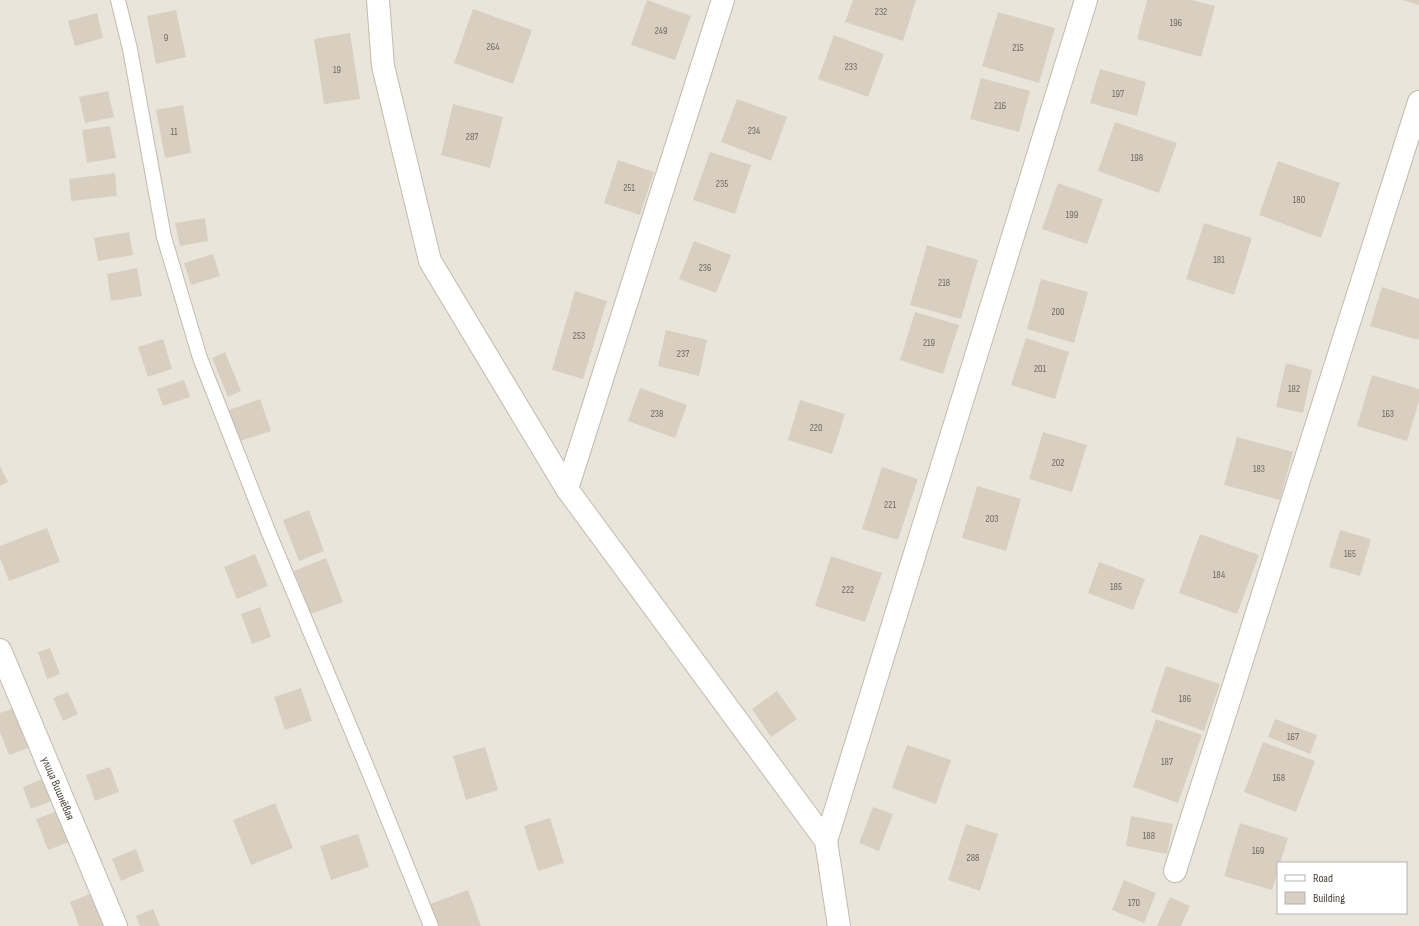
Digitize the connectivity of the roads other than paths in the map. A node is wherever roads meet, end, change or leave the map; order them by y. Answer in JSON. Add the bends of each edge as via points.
{"nodes":[{"id":1,"x":118,"y":0,"type":"edge"},
{"id":2,"x":378,"y":0,"type":"edge"},
{"id":3,"x":723,"y":0,"type":"edge"},
{"id":4,"x":1086,"y":0,"type":"edge"},
{"id":5,"x":1419,"y":102,"type":"edge"},
{"id":6,"x":567,"y":489,"type":"junction"},
{"id":7,"x":0,"y":650,"type":"edge"},
{"id":8,"x":826,"y":841,"type":"junction"},
{"id":9,"x":1175,"y":871,"type":"dead end"},
{"id":10,"x":116,"y":926,"type":"edge"},
{"id":11,"x":431,"y":926,"type":"edge"},
{"id":12,"x":839,"y":926,"type":"edge"}],
"edges":[{"from":1,"to":11,"type":"lane","via":[[130,49],[164,237],[200,358],[268,531]]},
{"from":2,"to":6,"type":"street","via":[[383,66],[430,261]]},
{"from":3,"to":6,"type":"street"},
{"from":4,"to":8,"type":"street"},
{"from":5,"to":9,"type":"street"},
{"from":6,"to":8,"type":"street"},
{"from":7,"to":10,"type":"street","name":"улица Вишнёвая"},
{"from":8,"to":12,"type":"street"}]}
